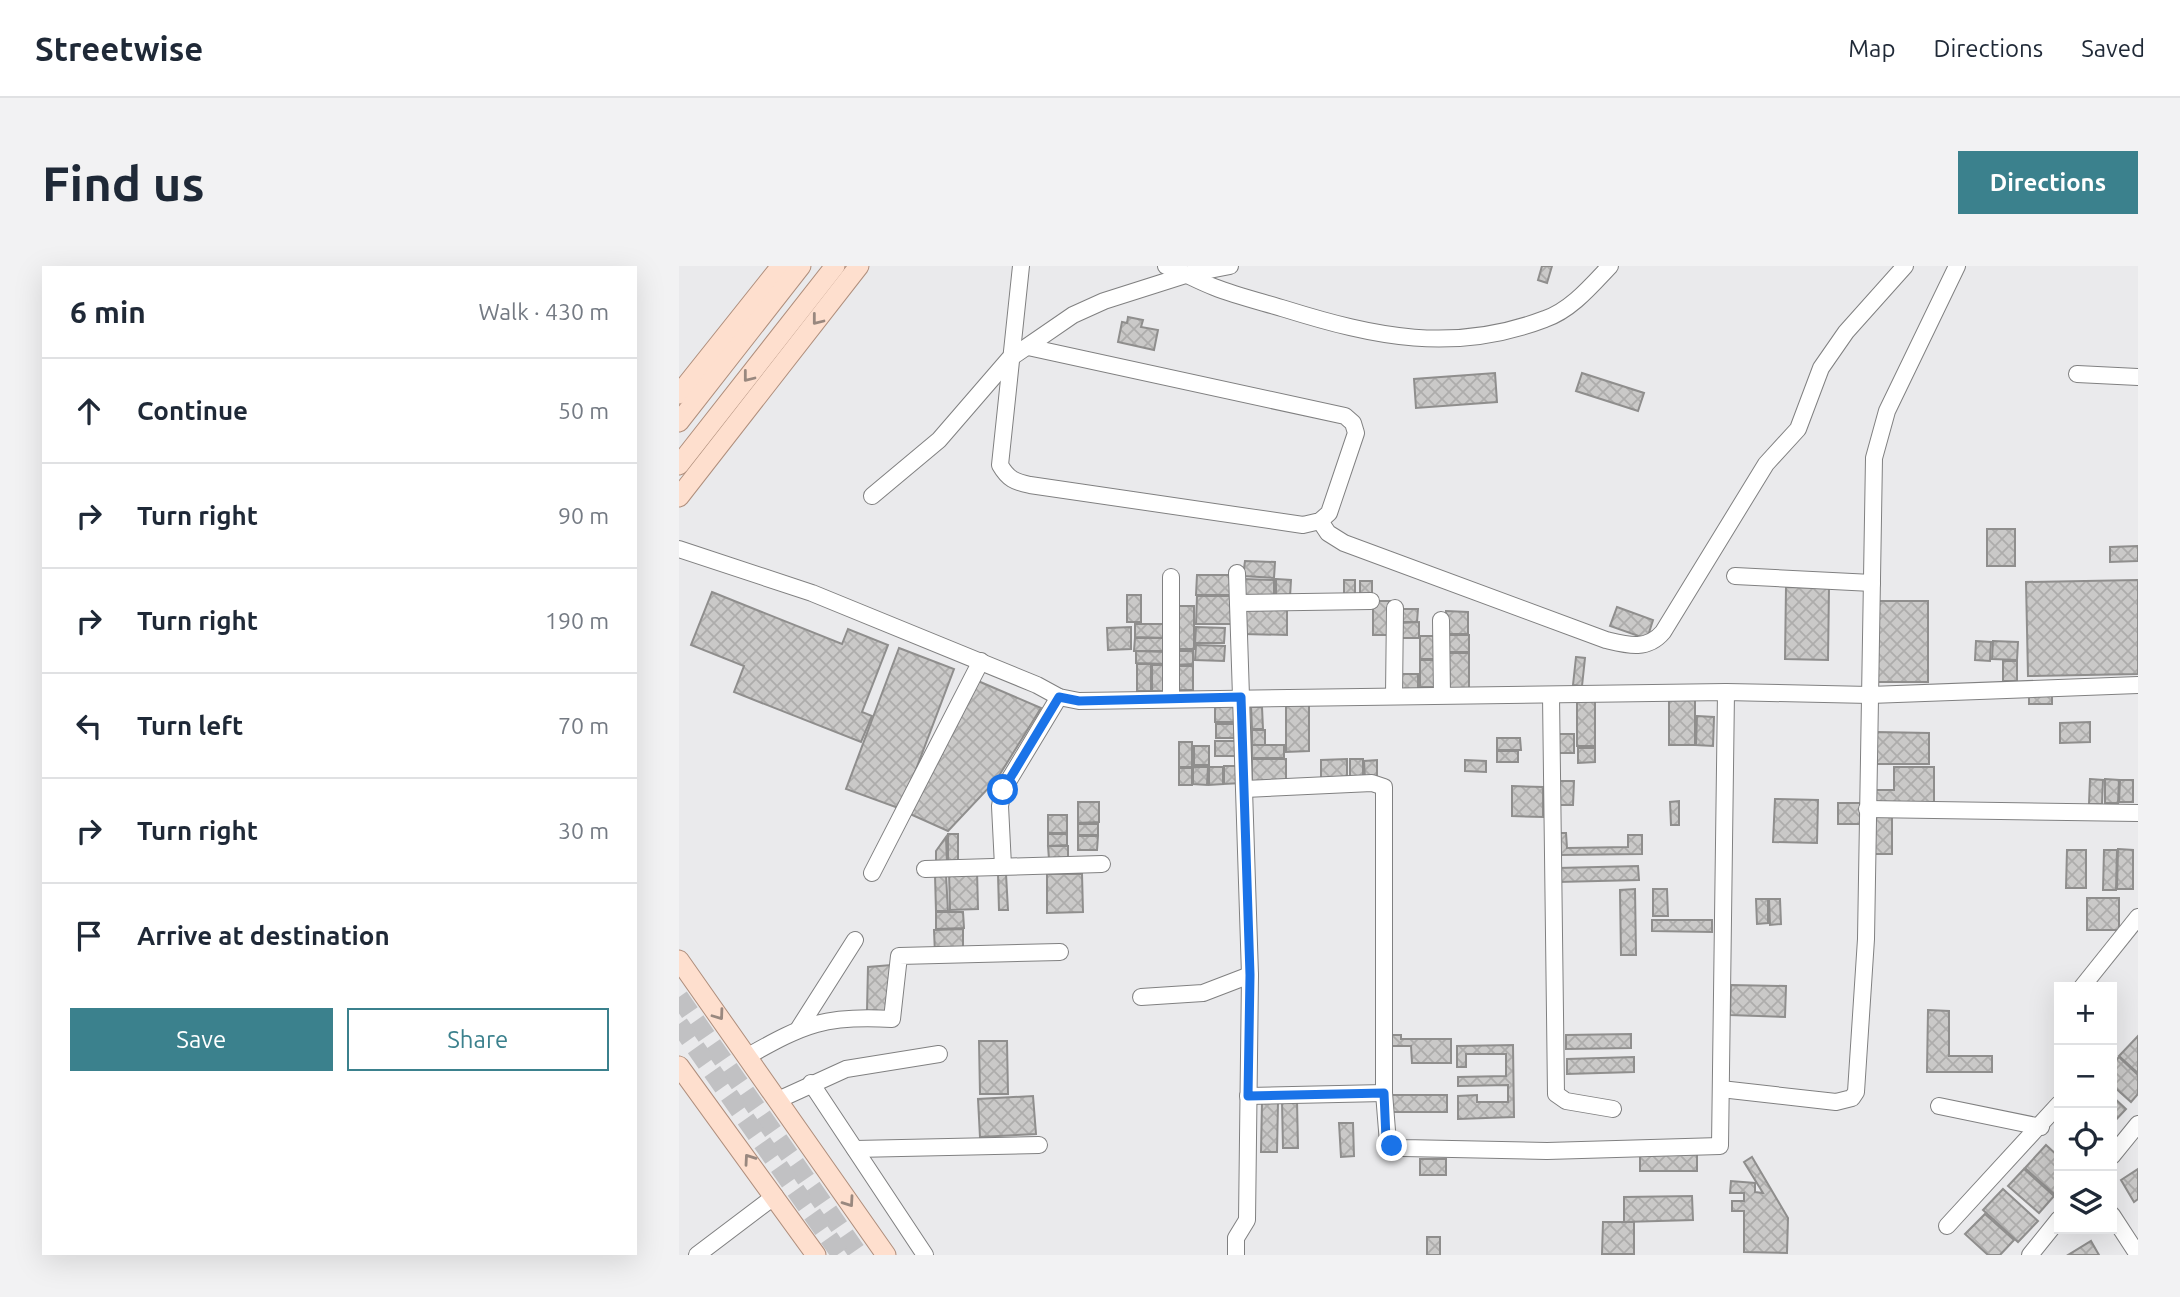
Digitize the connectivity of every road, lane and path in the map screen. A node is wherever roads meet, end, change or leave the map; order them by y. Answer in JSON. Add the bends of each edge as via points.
{"nodes":[{"id":1,"x":781,"y":266,"type":"edge"},
{"id":2,"x":801,"y":266,"type":"edge"},
{"id":3,"x":835,"y":266,"type":"edge"},
{"id":4,"x":859,"y":266,"type":"edge"},
{"id":5,"x":1021,"y":266,"type":"edge"},
{"id":6,"x":1166,"y":266,"type":"edge"},
{"id":7,"x":1230,"y":266,"type":"edge"},
{"id":8,"x":1610,"y":266,"type":"edge"},
{"id":9,"x":1905,"y":266,"type":"edge"},
{"id":10,"x":1957,"y":266,"type":"edge"},
{"id":11,"x":1189,"y":274,"type":"junction"},
{"id":12,"x":1028,"y":347,"type":"junction"},
{"id":13,"x":1009,"y":359,"type":"junction"},
{"id":14,"x":2077,"y":374,"type":"dead end"},
{"id":15,"x":2138,"y":377,"type":"edge"},
{"id":16,"x":679,"y":394,"type":"edge"},
{"id":17,"x":679,"y":422,"type":"edge"},
{"id":18,"x":679,"y":464,"type":"edge"},
{"id":19,"x":872,"y":496,"type":"dead end"},
{"id":20,"x":679,"y":498,"type":"edge"},
{"id":21,"x":1319,"y":522,"type":"junction"},
{"id":22,"x":679,"y":549,"type":"edge"},
{"id":23,"x":1237,"y":573,"type":"dead end"},
{"id":24,"x":1735,"y":576,"type":"dead end"},
{"id":25,"x":1171,"y":577,"type":"dead end"},
{"id":26,"x":1872,"y":583,"type":"junction"},
{"id":27,"x":1371,"y":601,"type":"dead end"},
{"id":28,"x":1238,"y":603,"type":"junction"},
{"id":29,"x":1395,"y":608,"type":"dead end"},
{"id":30,"x":1441,"y":620,"type":"dead end"},
{"id":31,"x":981,"y":662,"type":"junction"},
{"id":32,"x":2138,"y":685,"type":"edge"},
{"id":33,"x":1726,"y":692,"type":"junction"},
{"id":34,"x":1394,"y":695,"type":"junction"},
{"id":35,"x":1442,"y":695,"type":"junction"},
{"id":36,"x":1551,"y":695,"type":"junction"},
{"id":37,"x":1870,"y":695,"type":"junction"},
{"id":38,"x":1059,"y":697,"type":"junction"},
{"id":39,"x":1171,"y":697,"type":"junction"},
{"id":40,"x":1241,"y":697,"type":"junction"},
{"id":41,"x":1245,"y":789,"type":"junction"},
{"id":42,"x":1867,"y":809,"type":"junction"},
{"id":43,"x":2138,"y":813,"type":"edge"},
{"id":44,"x":1102,"y":864,"type":"dead end"},
{"id":45,"x":1003,"y":866,"type":"junction"},
{"id":46,"x":925,"y":869,"type":"dead end"},
{"id":47,"x":872,"y":873,"type":"dead end"},
{"id":48,"x":2138,"y":917,"type":"edge"},
{"id":49,"x":855,"y":940,"type":"dead end"},
{"id":50,"x":1060,"y":952,"type":"dead end"},
{"id":51,"x":679,"y":960,"type":"edge"},
{"id":52,"x":1250,"y":975,"type":"junction"},
{"id":53,"x":2086,"y":982,"type":"edge"},
{"id":54,"x":1141,"y":997,"type":"dead end"},
{"id":55,"x":799,"y":1028,"type":"junction"},
{"id":56,"x":939,"y":1054,"type":"dead end"},
{"id":57,"x":748,"y":1056,"type":"junction"},
{"id":58,"x":679,"y":1066,"type":"edge"},
{"id":59,"x":811,"y":1083,"type":"junction"},
{"id":60,"x":1721,"y":1089,"type":"junction"},
{"id":61,"x":1384,"y":1093,"type":"junction"},
{"id":62,"x":1248,"y":1096,"type":"junction"},
{"id":63,"x":778,"y":1100,"type":"junction"},
{"id":64,"x":1940,"y":1106,"type":"dead end"},
{"id":65,"x":2056,"y":1108,"type":"edge"},
{"id":66,"x":1613,"y":1109,"type":"dead end"},
{"id":67,"x":2138,"y":1124,"type":"edge"},
{"id":68,"x":2041,"y":1127,"type":"junction"},
{"id":69,"x":1039,"y":1144,"type":"dead end"},
{"id":70,"x":855,"y":1149,"type":"junction"},
{"id":71,"x":2117,"y":1150,"type":"edge"},
{"id":72,"x":775,"y":1196,"type":"junction"},
{"id":73,"x":2117,"y":1223,"type":"edge"},
{"id":74,"x":2054,"y":1225,"type":"edge"},
{"id":75,"x":1947,"y":1226,"type":"dead end"},
{"id":76,"x":701,"y":1254,"type":"edge"},
{"id":77,"x":816,"y":1255,"type":"edge"},
{"id":78,"x":887,"y":1255,"type":"edge"},
{"id":79,"x":925,"y":1255,"type":"edge"},
{"id":80,"x":1235,"y":1255,"type":"edge"},
{"id":81,"x":2030,"y":1255,"type":"edge"},
{"id":82,"x":2138,"y":1255,"type":"edge"}],
"edges":[{"from":1,"to":16,"type":"main road"},
{"from":2,"to":17,"type":"main road"},
{"from":3,"to":18,"type":"main road","one_way":true},
{"from":4,"to":20,"type":"main road","one_way":true},
{"from":5,"to":13,"type":"street"},
{"from":6,"to":11,"type":"street"},
{"from":7,"to":11,"type":"street"},
{"from":8,"to":11,"type":"street","via":[[1581,297],[1546,319],[1468,338],[1433,341],[1336,325],[1213,287]]},
{"from":9,"to":21,"type":"street","via":[[1846,332],[1821,368],[1798,429],[1766,464],[1663,632],[1643,646],[1606,640],[1345,543]]},
{"from":10,"to":26,"type":"street","via":[[1887,411],[1874,458]]},
{"from":11,"to":12,"type":"street","via":[[1087,308]]},
{"from":12,"to":13,"type":"street"},
{"from":12,"to":21,"type":"street","via":[[1345,416],[1356,433],[1353,449],[1335,502]]},
{"from":13,"to":19,"type":"street","via":[[939,440]]},
{"from":13,"to":21,"type":"street","via":[[1000,465],[1014,481],[1303,525]]},
{"from":14,"to":15,"type":"street"},
{"from":22,"to":31,"type":"street","via":[[812,593]]},
{"from":23,"to":28,"type":"street"},
{"from":24,"to":26,"type":"street"},
{"from":25,"to":39,"type":"street"},
{"from":26,"to":37,"type":"street"},
{"from":27,"to":28,"type":"street"},
{"from":28,"to":40,"type":"street"},
{"from":29,"to":34,"type":"street"},
{"from":30,"to":35,"type":"street"},
{"from":31,"to":38,"type":"street"},
{"from":31,"to":47,"type":"street"},
{"from":32,"to":37,"type":"street"},
{"from":33,"to":36,"type":"street"},
{"from":33,"to":37,"type":"street"},
{"from":33,"to":60,"type":"street"},
{"from":34,"to":35,"type":"street"},
{"from":34,"to":40,"type":"street"},
{"from":35,"to":36,"type":"street"},
{"from":36,"to":66,"type":"street","via":[[1556,1094],[1566,1101]]},
{"from":37,"to":42,"type":"street"},
{"from":38,"to":39,"type":"street","via":[[1079,701]]},
{"from":38,"to":45,"type":"street","via":[[1003,790]]},
{"from":39,"to":40,"type":"street"},
{"from":40,"to":41,"type":"street"},
{"from":41,"to":52,"type":"street"},
{"from":41,"to":61,"type":"street","via":[[1372,783],[1384,787]]},
{"from":42,"to":43,"type":"street"},
{"from":42,"to":60,"type":"street","via":[[1866,939],[1856,1091],[1851,1098],[1836,1102]]},
{"from":44,"to":45,"type":"street"},
{"from":45,"to":46,"type":"street"},
{"from":48,"to":53,"type":"street"},
{"from":49,"to":55,"type":"street"},
{"from":50,"to":55,"type":"street","via":[[898,956],[892,1019],[842,1017]]},
{"from":51,"to":57,"type":"main road","one_way":true},
{"from":52,"to":54,"type":"street","via":[[1203,993]]},
{"from":52,"to":62,"type":"street"},
{"from":55,"to":57,"type":"street"},
{"from":56,"to":59,"type":"street","via":[[846,1069]]},
{"from":57,"to":63,"type":"main road"},
{"from":72,"to":58,"type":"main road","one_way":true},
{"from":59,"to":63,"type":"street"},
{"from":59,"to":70,"type":"street"},
{"from":60,"to":61,"type":"street","via":[[1720,1146],[1547,1151],[1392,1146],[1386,1139]]},
{"from":61,"to":62,"type":"street"},
{"from":62,"to":80,"type":"street","via":[[1247,1220],[1236,1238]]},
{"from":63,"to":78,"type":"main road","one_way":true},
{"from":64,"to":68,"type":"street"},
{"from":65,"to":68,"type":"street"},
{"from":67,"to":71,"type":"street"},
{"from":68,"to":75,"type":"street"},
{"from":69,"to":70,"type":"street"},
{"from":70,"to":79,"type":"street"},
{"from":72,"to":76,"type":"street"},
{"from":72,"to":77,"type":"main road"},
{"from":73,"to":82,"type":"street"},
{"from":74,"to":81,"type":"street"}]}
